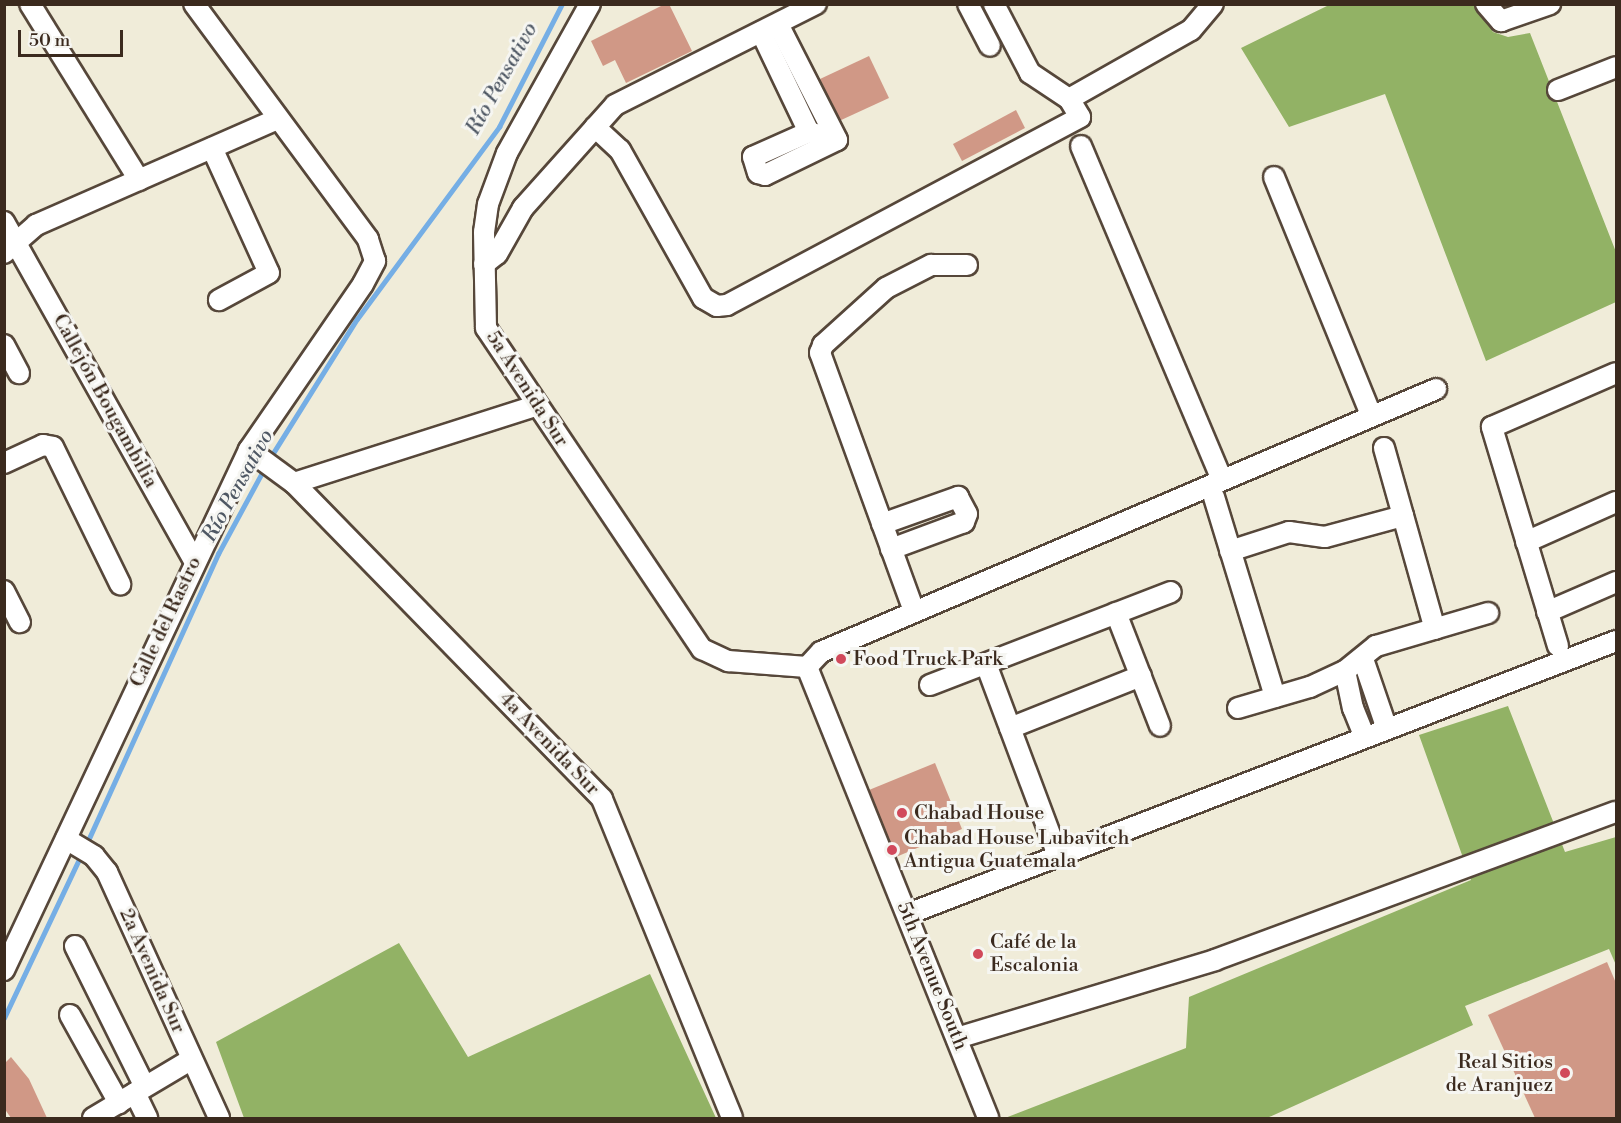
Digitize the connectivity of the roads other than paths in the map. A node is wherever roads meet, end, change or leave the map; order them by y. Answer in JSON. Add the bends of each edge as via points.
{"nodes":[{"id":1,"x":30,"y":4,"type":"edge"},
{"id":2,"x":194,"y":4,"type":"edge"},
{"id":3,"x":590,"y":4,"type":"edge"},
{"id":4,"x":816,"y":4,"type":"edge"},
{"id":5,"x":968,"y":4,"type":"edge"},
{"id":6,"x":994,"y":4,"type":"edge"},
{"id":7,"x":1213,"y":4,"type":"edge"},
{"id":8,"x":1486,"y":4,"type":"edge"},
{"id":9,"x":1550,"y":4,"type":"edge"},
{"id":10,"x":769,"y":28,"type":"junction"},
{"id":11,"x":990,"y":46,"type":"dead end"},
{"id":12,"x":1617,"y":68,"type":"edge"},
{"id":13,"x":1558,"y":90,"type":"dead end"},
{"id":14,"x":1069,"y":99,"type":"junction"},
{"id":15,"x":278,"y":119,"type":"junction"},
{"id":16,"x":595,"y":127,"type":"junction"},
{"id":17,"x":809,"y":132,"type":"junction"},
{"id":18,"x":837,"y":140,"type":"junction"},
{"id":19,"x":1081,"y":146,"type":"dead end"},
{"id":20,"x":212,"y":148,"type":"junction"},
{"id":21,"x":1274,"y":177,"type":"dead end"},
{"id":22,"x":139,"y":180,"type":"junction"},
{"id":23,"x":4,"y":222,"type":"edge"},
{"id":24,"x":11,"y":247,"type":"edge"},
{"id":25,"x":484,"y":264,"type":"junction"},
{"id":26,"x":967,"y":265,"type":"dead end"},
{"id":27,"x":219,"y":300,"type":"dead end"},
{"id":28,"x":4,"y":345,"type":"edge"},
{"id":29,"x":20,"y":373,"type":"dead end"},
{"id":30,"x":1617,"y":373,"type":"edge"},
{"id":31,"x":1436,"y":389,"type":"dead end"},
{"id":32,"x":536,"y":406,"type":"junction"},
{"id":33,"x":1371,"y":415,"type":"junction"},
{"id":34,"x":1384,"y":448,"type":"dead end"},
{"id":35,"x":253,"y":453,"type":"junction"},
{"id":36,"x":4,"y":463,"type":"edge"},
{"id":37,"x":1221,"y":478,"type":"junction"},
{"id":38,"x":297,"y":480,"type":"junction"},
{"id":39,"x":1214,"y":497,"type":"dead end"},
{"id":40,"x":1617,"y":502,"type":"edge"},
{"id":41,"x":1403,"y":516,"type":"junction"},
{"id":42,"x":882,"y":524,"type":"junction"},
{"id":43,"x":1526,"y":542,"type":"junction"},
{"id":44,"x":891,"y":549,"type":"junction"},
{"id":45,"x":1230,"y":551,"type":"junction"},
{"id":46,"x":194,"y":560,"type":"junction"},
{"id":47,"x":1617,"y":582,"type":"edge"},
{"id":48,"x":120,"y":584,"type":"dead end"},
{"id":49,"x":4,"y":591,"type":"edge"},
{"id":50,"x":1171,"y":592,"type":"dead end"},
{"id":51,"x":914,"y":611,"type":"junction"},
{"id":52,"x":1547,"y":612,"type":"junction"},
{"id":53,"x":1116,"y":613,"type":"junction"},
{"id":54,"x":1488,"y":613,"type":"dead end"},
{"id":55,"x":20,"y":622,"type":"dead end"},
{"id":56,"x":1436,"y":629,"type":"junction"},
{"id":57,"x":1617,"y":641,"type":"edge"},
{"id":58,"x":1558,"y":646,"type":"dead end"},
{"id":59,"x":1363,"y":659,"type":"junction"},
{"id":60,"x":986,"y":664,"type":"junction"},
{"id":61,"x":807,"y":667,"type":"junction"},
{"id":62,"x":1345,"y":672,"type":"junction"},
{"id":63,"x":1141,"y":676,"type":"junction"},
{"id":64,"x":930,"y":686,"type":"dead end"},
{"id":65,"x":1275,"y":697,"type":"junction"},
{"id":66,"x":1238,"y":708,"type":"dead end"},
{"id":67,"x":1160,"y":726,"type":"dead end"},
{"id":68,"x":1010,"y":728,"type":"junction"},
{"id":69,"x":1387,"y":729,"type":"junction"},
{"id":70,"x":1365,"y":737,"type":"junction"},
{"id":71,"x":1617,"y":812,"type":"edge"},
{"id":72,"x":76,"y":846,"type":"junction"},
{"id":73,"x":1058,"y":856,"type":"junction"},
{"id":74,"x":908,"y":914,"type":"junction"},
{"id":75,"x":75,"y":946,"type":"dead end"},
{"id":76,"x":4,"y":970,"type":"edge"},
{"id":77,"x":70,"y":1015,"type":"dead end"},
{"id":78,"x":957,"y":1038,"type":"junction"},
{"id":79,"x":192,"y":1059,"type":"junction"},
{"id":80,"x":133,"y":1094,"type":"junction"},
{"id":81,"x":93,"y":1119,"type":"edge"},
{"id":82,"x":147,"y":1119,"type":"edge"},
{"id":83,"x":219,"y":1119,"type":"edge"},
{"id":84,"x":732,"y":1119,"type":"edge"},
{"id":85,"x":988,"y":1119,"type":"edge"}],
"edges":[{"from":1,"to":22,"type":"street"},
{"from":2,"to":15,"type":"street"},
{"from":3,"to":25,"type":"street","name":"5a Avenida Sur","via":[[499,170],[488,204]]},
{"from":4,"to":10,"type":"street"},
{"from":5,"to":11,"type":"street"},
{"from":6,"to":14,"type":"street","via":[[1030,73]]},
{"from":7,"to":14,"type":"street","via":[[1208,16],[1191,30]]},
{"from":8,"to":9,"type":"street","via":[[1501,21]]},
{"from":10,"to":16,"type":"street","via":[[615,105]]},
{"from":10,"to":17,"type":"street"},
{"from":10,"to":18,"type":"street"},
{"from":12,"to":13,"type":"street"},
{"from":14,"to":16,"type":"street","via":[[1080,117],[722,306],[703,298],[620,150]]},
{"from":15,"to":20,"type":"street"},
{"from":15,"to":35,"type":"street","name":"Calle del Rastro","via":[[368,240],[375,261]]},
{"from":16,"to":25,"type":"street","via":[[517,216],[497,254]]},
{"from":17,"to":18,"type":"street"},
{"from":17,"to":18,"type":"street","via":[[753,158],[758,173],[765,175]]},
{"from":19,"to":37,"type":"street"},
{"from":20,"to":22,"type":"street"},
{"from":20,"to":27,"type":"street","via":[[269,273]]},
{"from":21,"to":33,"type":"street"},
{"from":22,"to":24,"type":"street","via":[[36,225]]},
{"from":23,"to":24,"type":"street","name":"Callejón Bougambilia"},
{"from":24,"to":46,"type":"street","name":"Callejón Bougambilia"},
{"from":25,"to":32,"type":"street","name":"5a Avenida Sur","via":[[486,328]]},
{"from":26,"to":42,"type":"street","via":[[931,265],[886,288],[820,353]]},
{"from":28,"to":29,"type":"street"},
{"from":30,"to":43,"type":"street","via":[[1491,427]]},
{"from":31,"to":33,"type":"street"},
{"from":32,"to":38,"type":"street"},
{"from":32,"to":61,"type":"street","name":"5a Avenida Sur","via":[[702,649],[728,661]]},
{"from":33,"to":37,"type":"street"},
{"from":34,"to":41,"type":"street"},
{"from":35,"to":38,"type":"street","name":"4a Avenida Sur"},
{"from":35,"to":46,"type":"street","name":"Calle del Rastro"},
{"from":36,"to":48,"type":"street","via":[[43,445],[53,447]]},
{"from":37,"to":51,"type":"street"},
{"from":38,"to":84,"type":"street","name":"4a Avenida Sur","via":[[602,799]]},
{"from":39,"to":45,"type":"street"},
{"from":40,"to":43,"type":"street"},
{"from":41,"to":45,"type":"street","via":[[1325,537],[1289,532]]},
{"from":41,"to":56,"type":"street"},
{"from":42,"to":44,"type":"street"},
{"from":42,"to":44,"type":"street","via":[[958,496],[967,514],[964,522]]},
{"from":43,"to":52,"type":"street"},
{"from":44,"to":51,"type":"street"},
{"from":45,"to":65,"type":"street"},
{"from":46,"to":72,"type":"street","name":"Calle del Rastro"},
{"from":47,"to":52,"type":"street"},
{"from":49,"to":55,"type":"street"},
{"from":50,"to":53,"type":"street"},
{"from":51,"to":61,"type":"street","via":[[821,651]]},
{"from":52,"to":58,"type":"street"},
{"from":53,"to":60,"type":"street"},
{"from":53,"to":63,"type":"street"},
{"from":54,"to":56,"type":"street"},
{"from":56,"to":59,"type":"street","via":[[1377,646]]},
{"from":57,"to":69,"type":"street"},
{"from":59,"to":62,"type":"street"},
{"from":59,"to":69,"type":"street"},
{"from":60,"to":64,"type":"street"},
{"from":60,"to":68,"type":"street"},
{"from":61,"to":74,"type":"street","name":"5th Avenue South"},
{"from":62,"to":65,"type":"street"},
{"from":62,"to":70,"type":"street"},
{"from":63,"to":67,"type":"street"},
{"from":63,"to":68,"type":"street"},
{"from":65,"to":66,"type":"street"},
{"from":68,"to":73,"type":"street"},
{"from":69,"to":70,"type":"street"},
{"from":70,"to":73,"type":"street"},
{"from":71,"to":78,"type":"street","via":[[1215,960]]},
{"from":72,"to":76,"type":"street","name":"Calle del Rastro"},
{"from":72,"to":79,"type":"street","name":"2a Avenida Sur","via":[[107,872]]},
{"from":73,"to":74,"type":"street"},
{"from":74,"to":78,"type":"street","name":"5th Avenue South"},
{"from":75,"to":80,"type":"street"},
{"from":77,"to":80,"type":"street"},
{"from":78,"to":85,"type":"street","name":"5th Avenue South"},
{"from":79,"to":80,"type":"street"},
{"from":79,"to":83,"type":"street","name":"2a Avenida Sur"},
{"from":80,"to":81,"type":"street"},
{"from":80,"to":82,"type":"street"}]}
